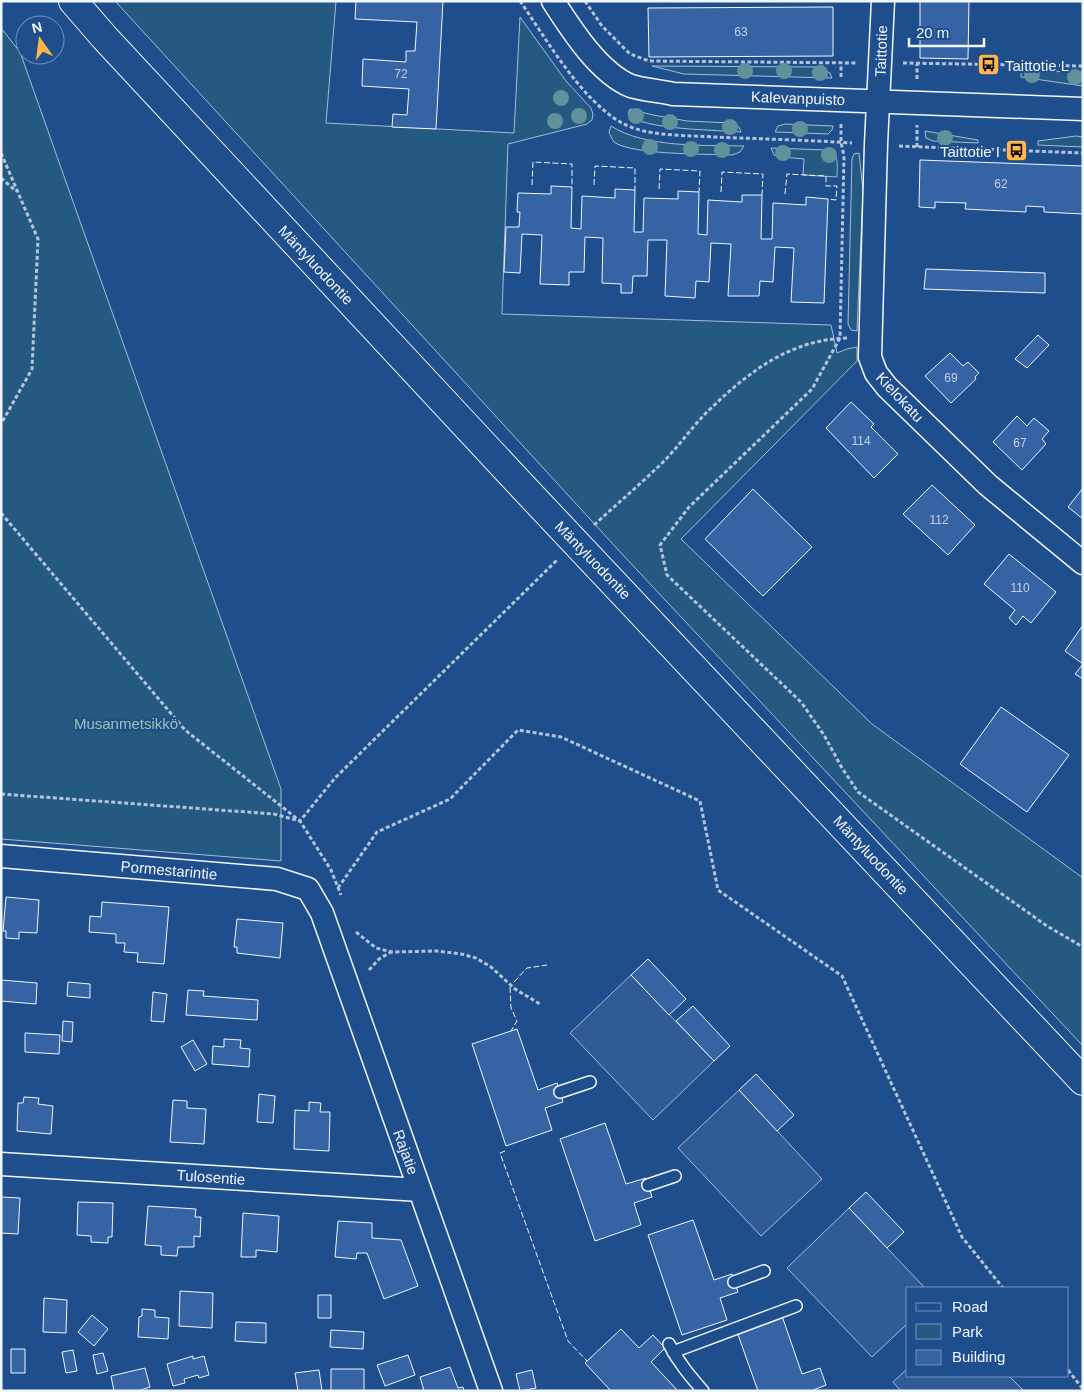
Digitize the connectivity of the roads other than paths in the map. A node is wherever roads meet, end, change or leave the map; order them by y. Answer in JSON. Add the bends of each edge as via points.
{"nodes":[{"id":1,"x":66,"y":1,"type":"edge"},
{"id":2,"x":73,"y":1,"type":"edge"},
{"id":3,"x":552,"y":1,"type":"edge"},
{"id":4,"x":882,"y":1,"type":"edge"},
{"id":5,"x":105,"y":38,"type":"junction"},
{"id":6,"x":878,"y":100,"type":"junction"},
{"id":7,"x":1083,"y":109,"type":"edge"},
{"id":8,"x":1083,"y":563,"type":"edge"},
{"id":9,"x":1,"y":856,"type":"edge"},
{"id":10,"x":322,"y":913,"type":"joint"},
{"id":11,"x":1083,"y":1081,"type":"edge"},
{"id":12,"x":590,"y":1082,"type":"dead end"},
{"id":13,"x":560,"y":1092,"type":"dead end"},
{"id":14,"x":1,"y":1164,"type":"edge"},
{"id":15,"x":675,"y":1176,"type":"dead end"},
{"id":16,"x":648,"y":1185,"type":"dead end"},
{"id":17,"x":420,"y":1190,"type":"junction"},
{"id":18,"x":764,"y":1271,"type":"dead end"},
{"id":19,"x":734,"y":1282,"type":"dead end"},
{"id":20,"x":796,"y":1306,"type":"dead end"},
{"id":21,"x":491,"y":1391,"type":"edge"},
{"id":22,"x":703,"y":1391,"type":"edge"}],
"edges":[{"from":1,"to":5,"type":"highway","name":"Mäntyluodontie"},
{"from":2,"to":5,"type":"highway","name":"Mäntyluodontie"},
{"from":3,"to":6,"type":"street","name":"Kalevanpuisto","via":[[589,52],[631,86],[673,94]]},
{"from":4,"to":6,"type":"street","name":"Taittotie"},
{"from":5,"to":11,"type":"highway","name":"Mäntyluodontie"},
{"from":6,"to":7,"type":"street","name":"Kalevanpuisto"},
{"from":6,"to":8,"type":"street","name":"Kielokatu","via":[[870,338],[870,357],[876,373],[988,485]]},
{"from":9,"to":10,"type":"street","name":"Pormestarintie","via":[[277,879],[308,889]]},
{"from":10,"to":17,"type":"street","name":"Rajatie"},
{"from":12,"to":13,"type":"lane"},
{"from":14,"to":17,"type":"street","name":"Tulosentie"},
{"from":15,"to":16,"type":"lane"},
{"from":17,"to":21,"type":"street","name":"Rajatie"},
{"from":18,"to":19,"type":"lane"},
{"from":20,"to":22,"type":"lane","via":[[671,1348]]}]}
